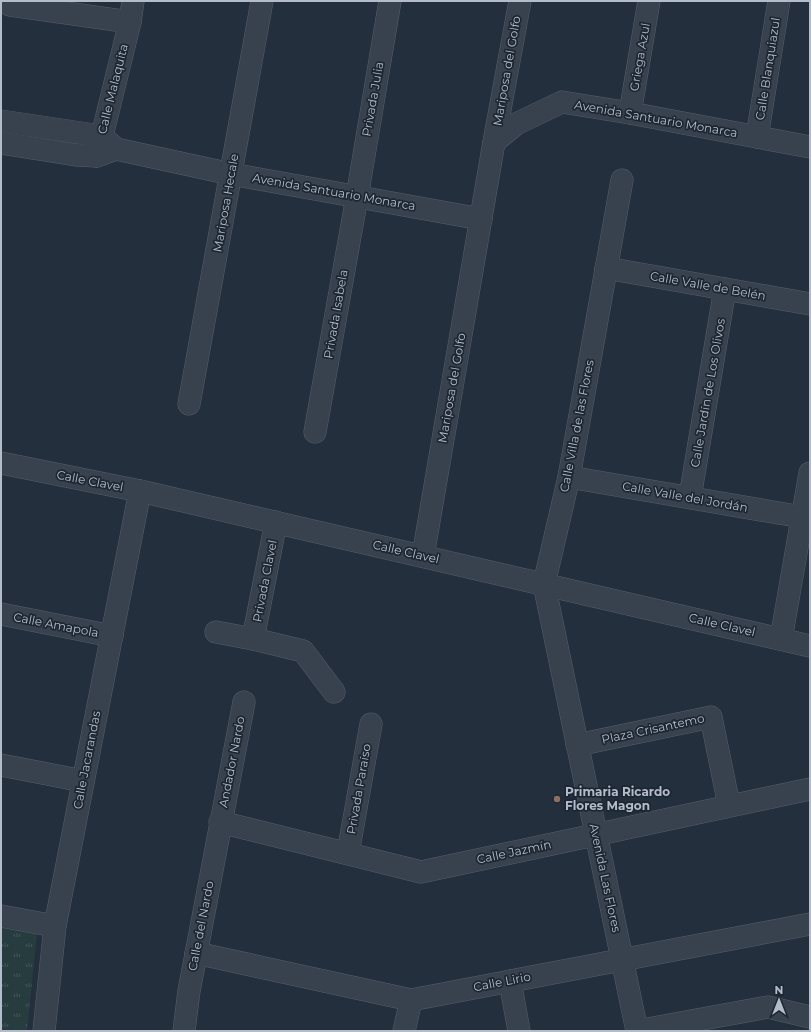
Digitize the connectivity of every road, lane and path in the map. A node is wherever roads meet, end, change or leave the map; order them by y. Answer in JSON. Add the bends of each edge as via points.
{"nodes":[{"id":1,"x":133,"y":1,"type":"edge"},
{"id":2,"x":262,"y":1,"type":"edge"},
{"id":3,"x":390,"y":1,"type":"edge"},
{"id":4,"x":520,"y":1,"type":"edge"},
{"id":5,"x":649,"y":1,"type":"edge"},
{"id":6,"x":779,"y":1,"type":"edge"},
{"id":7,"x":10,"y":6,"type":"dead end"},
{"id":8,"x":130,"y":22,"type":"junction"},
{"id":9,"x":630,"y":113,"type":"junction"},
{"id":10,"x":1,"y":121,"type":"edge"},
{"id":11,"x":757,"y":137,"type":"junction"},
{"id":12,"x":494,"y":142,"type":"junction"},
{"id":13,"x":1,"y":143,"type":"edge"},
{"id":14,"x":105,"y":147,"type":"junction"},
{"id":15,"x":810,"y":147,"type":"edge"},
{"id":16,"x":231,"y":174,"type":"junction"},
{"id":17,"x":622,"y":180,"type":"dead end"},
{"id":18,"x":356,"y":196,"type":"junction"},
{"id":19,"x":481,"y":219,"type":"junction"},
{"id":20,"x":606,"y":268,"type":"junction"},
{"id":21,"x":725,"y":289,"type":"junction"},
{"id":22,"x":810,"y":304,"type":"edge"},
{"id":23,"x":189,"y":404,"type":"dead end"},
{"id":24,"x":315,"y":432,"type":"dead end"},
{"id":25,"x":1,"y":463,"type":"edge"},
{"id":26,"x":810,"y":473,"type":"edge"},
{"id":27,"x":569,"y":477,"type":"junction"},
{"id":28,"x":140,"y":491,"type":"junction"},
{"id":29,"x":690,"y":497,"type":"junction"},
{"id":30,"x":802,"y":518,"type":"junction"},
{"id":31,"x":276,"y":522,"type":"junction"},
{"id":32,"x":423,"y":556,"type":"junction"},
{"id":33,"x":544,"y":584,"type":"junction"},
{"id":34,"x":1,"y":614,"type":"edge"},
{"id":35,"x":216,"y":632,"type":"dead end"},
{"id":36,"x":112,"y":636,"type":"junction"},
{"id":37,"x":253,"y":639,"type":"junction"},
{"id":38,"x":781,"y":639,"type":"junction"},
{"id":39,"x":810,"y":646,"type":"edge"},
{"id":40,"x":334,"y":692,"type":"dead end"},
{"id":41,"x":244,"y":702,"type":"dead end"},
{"id":42,"x":371,"y":724,"type":"dead end"},
{"id":43,"x":578,"y":745,"type":"junction"},
{"id":44,"x":1,"y":765,"type":"edge"},
{"id":45,"x":84,"y":780,"type":"junction"},
{"id":46,"x":810,"y":789,"type":"edge"},
{"id":47,"x":730,"y":805,"type":"junction"},
{"id":48,"x":220,"y":822,"type":"junction"},
{"id":49,"x":596,"y":834,"type":"junction"},
{"id":50,"x":348,"y":853,"type":"junction"},
{"id":51,"x":1,"y":916,"type":"edge"},
{"id":52,"x":810,"y":924,"type":"edge"},
{"id":53,"x":55,"y":926,"type":"junction"},
{"id":54,"x":196,"y":953,"type":"junction"},
{"id":55,"x":622,"y":960,"type":"junction"},
{"id":56,"x":510,"y":981,"type":"junction"},
{"id":57,"x":411,"y":1000,"type":"junction"},
{"id":58,"x":810,"y":1017,"type":"edge"},
{"id":59,"x":44,"y":1031,"type":"edge"},
{"id":60,"x":184,"y":1031,"type":"edge"},
{"id":61,"x":404,"y":1031,"type":"edge"},
{"id":62,"x":519,"y":1031,"type":"edge"},
{"id":63,"x":637,"y":1031,"type":"edge"}],
"edges":[{"from":1,"to":8,"type":"street","name":"Calle Malaquita"},
{"from":2,"to":16,"type":"street","name":"Mariposa Hecale"},
{"from":3,"to":18,"type":"street","name":"Privada Julia"},
{"from":4,"to":12,"type":"street","name":"Mariposa del Golfo"},
{"from":5,"to":9,"type":"street","name":"Griega Azul"},
{"from":6,"to":11,"type":"street","name":"Calle Blanquiazul"},
{"from":7,"to":8,"type":"street"},
{"from":8,"to":14,"type":"street","name":"Calle Malaquita"},
{"from":9,"to":11,"type":"street","name":"Avenida Santuario Monarca"},
{"from":9,"to":12,"type":"street","name":"Avenida Santuario Monarca","via":[[562,102],[516,124]]},
{"from":10,"to":14,"type":"street","name":"Avenida Santuario Monarca"},
{"from":11,"to":15,"type":"street","name":"Avenida Santuario Monarca"},
{"from":12,"to":19,"type":"street","name":"Mariposa del Golfo"},
{"from":13,"to":14,"type":"street","name":"Avenida Santuario Monarca","via":[[76,155]]},
{"from":14,"to":16,"type":"street","name":"Avenida Santuario Monarca"},
{"from":16,"to":18,"type":"street","name":"Avenida Santuario Monarca"},
{"from":16,"to":23,"type":"street","name":"Mariposa Hecale"},
{"from":17,"to":20,"type":"street","name":"Calle Villa de las Flores"},
{"from":18,"to":19,"type":"street","name":"Avenida Santuario Monarca"},
{"from":18,"to":24,"type":"street","name":"Privada Isabela"},
{"from":19,"to":32,"type":"street","name":"Mariposa del Golfo"},
{"from":20,"to":21,"type":"street","name":"Calle Valle de Belén"},
{"from":20,"to":27,"type":"street","name":"Calle Villa de las Flores"},
{"from":21,"to":22,"type":"street","name":"Calle Valle de Belén"},
{"from":21,"to":29,"type":"street","name":"Calle Jardín de Los Olivos"},
{"from":25,"to":28,"type":"street","name":"Calle Clavel"},
{"from":26,"to":30,"type":"street"},
{"from":27,"to":29,"type":"street","name":"Calle Valle del Jordán"},
{"from":27,"to":33,"type":"street","name":"Calle Villa de las Flores"},
{"from":28,"to":31,"type":"street","name":"Calle Clavel"},
{"from":28,"to":36,"type":"street","name":"Calle Jacarandas"},
{"from":29,"to":30,"type":"street","name":"Calle Valle del Jordán"},
{"from":30,"to":38,"type":"street"},
{"from":31,"to":32,"type":"street","name":"Calle Clavel"},
{"from":31,"to":37,"type":"street","name":"Privada Clavel"},
{"from":32,"to":33,"type":"street","name":"Calle Clavel"},
{"from":33,"to":38,"type":"street","name":"Calle Clavel"},
{"from":33,"to":43,"type":"street","name":"Avenida Las Flores"},
{"from":34,"to":36,"type":"street","name":"Calle Amapola"},
{"from":35,"to":37,"type":"street","name":"Privada Clavel"},
{"from":36,"to":45,"type":"street","name":"Calle Jacarandas"},
{"from":37,"to":40,"type":"street","name":"Privada Clavel","via":[[303,651]]},
{"from":38,"to":39,"type":"street","name":"Calle Clavel"},
{"from":41,"to":48,"type":"street","name":"Andador Nardo"},
{"from":42,"to":50,"type":"street","name":"Privada Paraíso"},
{"from":43,"to":47,"type":"street","name":"Plaza Crisantemo","via":[[711,717]]},
{"from":43,"to":49,"type":"street","name":"Avenida Las Flores"},
{"from":44,"to":45,"type":"street"},
{"from":45,"to":53,"type":"street","name":"Calle Jacarandas"},
{"from":46,"to":47,"type":"street","name":"Calle Jazmín"},
{"from":47,"to":49,"type":"street","name":"Calle Jazmín"},
{"from":48,"to":50,"type":"street","name":"Calle Jazmín"},
{"from":48,"to":54,"type":"street","name":"Calle del Nardo"},
{"from":49,"to":50,"type":"street","name":"Calle Jazmín","via":[[421,872]]},
{"from":49,"to":55,"type":"street","name":"Avenida Las Flores"},
{"from":51,"to":53,"type":"street"},
{"from":52,"to":55,"type":"street","name":"Calle Lirio"},
{"from":53,"to":59,"type":"street","name":"Calle Jacarandas"},
{"from":54,"to":57,"type":"street","name":"Calle Lirio"},
{"from":54,"to":60,"type":"street","name":"Calle del Nardo"},
{"from":55,"to":56,"type":"street","name":"Calle Lirio"},
{"from":55,"to":63,"type":"street","name":"Avenida Las Flores"},
{"from":56,"to":57,"type":"street","name":"Calle Lirio"},
{"from":56,"to":62,"type":"street"},
{"from":57,"to":61,"type":"street"},
{"from":58,"to":63,"type":"street","via":[[768,1007]]}]}
